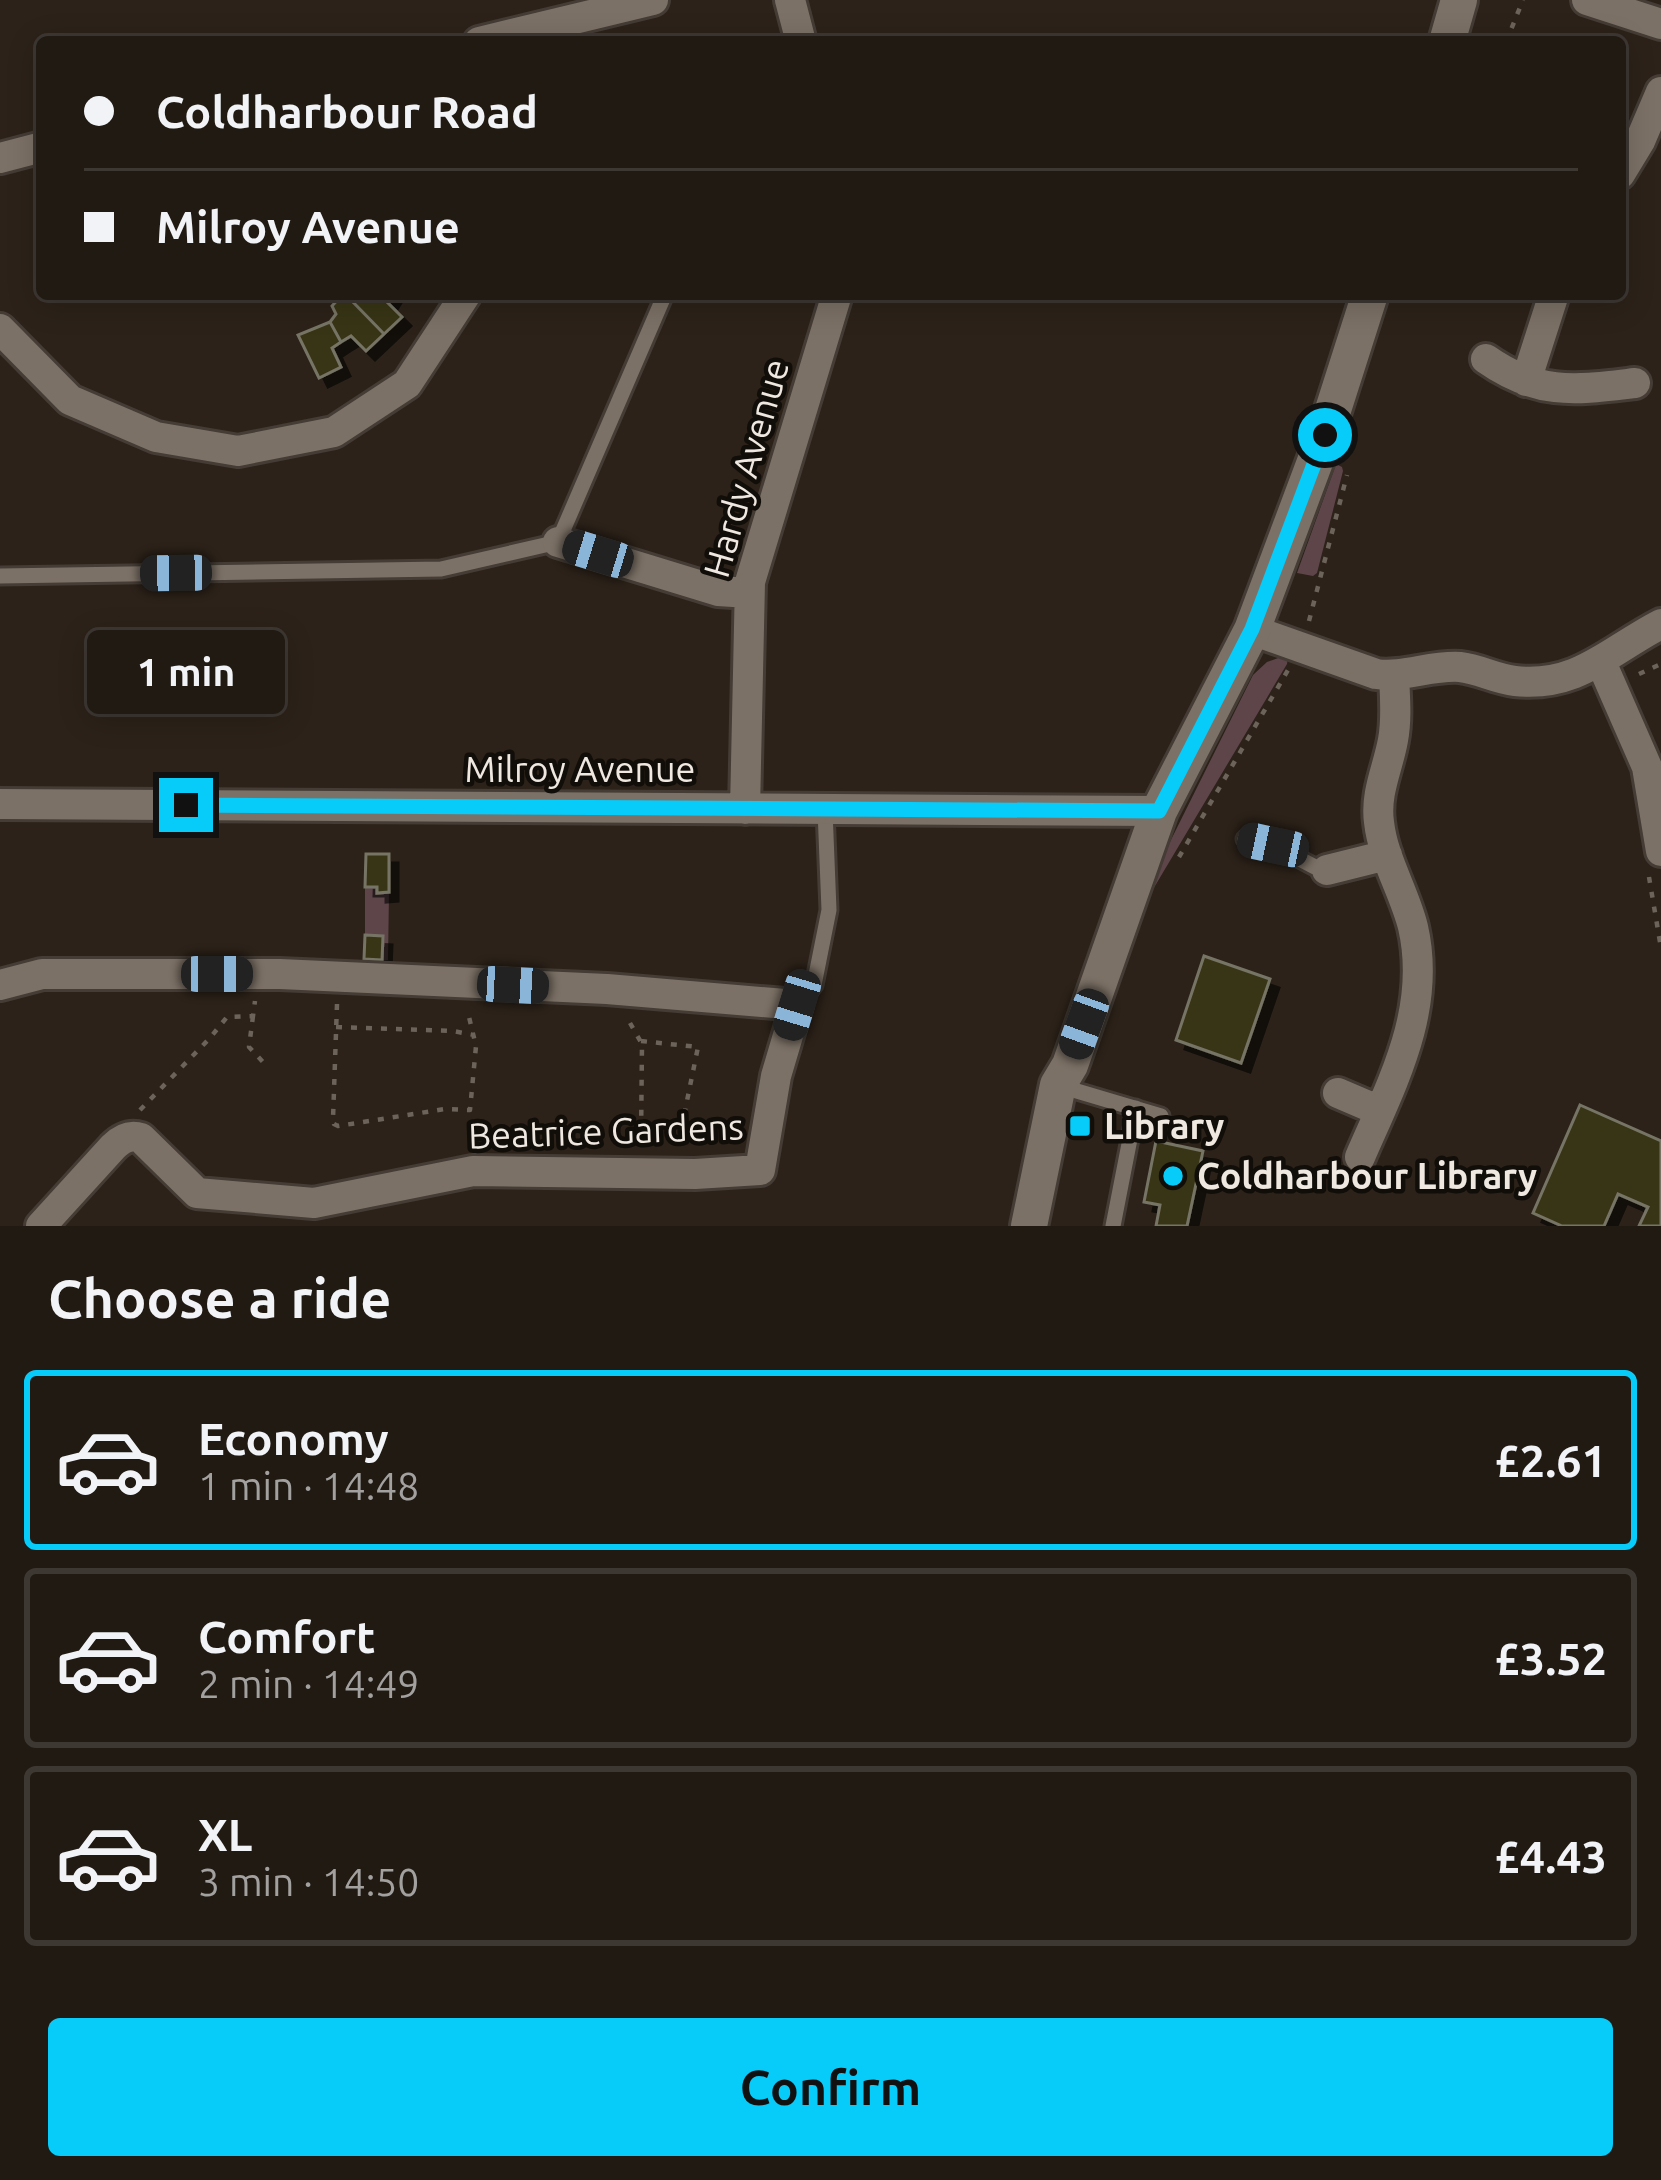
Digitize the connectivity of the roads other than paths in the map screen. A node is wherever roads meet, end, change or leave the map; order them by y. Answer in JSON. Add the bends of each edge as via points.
{"nodes":[{"id":1,"x":653,"y":0,"type":"edge"},
{"id":2,"x":790,"y":0,"type":"edge"},
{"id":3,"x":1459,"y":0,"type":"edge"},
{"id":4,"x":1587,"y":0,"type":"edge"},
{"id":5,"x":1661,"y":24,"type":"edge"},
{"id":6,"x":504,"y":36,"type":"edge"},
{"id":7,"x":799,"y":36,"type":"edge"},
{"id":8,"x":1449,"y":36,"type":"edge"},
{"id":9,"x":1661,"y":92,"type":"edge"},
{"id":10,"x":1650,"y":147,"type":"edge"},
{"id":11,"x":36,"y":149,"type":"edge"},
{"id":12,"x":0,"y":158,"type":"edge"},
{"id":13,"x":1626,"y":169,"type":"edge"},
{"id":14,"x":462,"y":300,"type":"edge"},
{"id":15,"x":662,"y":300,"type":"edge"},
{"id":16,"x":835,"y":300,"type":"edge"},
{"id":17,"x":1368,"y":300,"type":"edge"},
{"id":18,"x":1552,"y":300,"type":"edge"},
{"id":19,"x":0,"y":329,"type":"edge"},
{"id":20,"x":1486,"y":359,"type":"dead end"},
{"id":21,"x":1526,"y":381,"type":"junction"},
{"id":22,"x":1635,"y":383,"type":"dead end"},
{"id":23,"x":558,"y":542,"type":"junction"},
{"id":24,"x":0,"y":576,"type":"edge"},
{"id":25,"x":748,"y":593,"type":"junction"},
{"id":26,"x":1661,"y":624,"type":"edge"},
{"id":27,"x":1252,"y":629,"type":"junction"},
{"id":28,"x":1601,"y":662,"type":"junction"},
{"id":29,"x":1394,"y":676,"type":"junction"},
{"id":30,"x":0,"y":804,"type":"edge"},
{"id":31,"x":745,"y":809,"type":"junction"},
{"id":32,"x":825,"y":810,"type":"junction"},
{"id":33,"x":1159,"y":811,"type":"junction"},
{"id":34,"x":1245,"y":839,"type":"dead end"},
{"id":35,"x":1387,"y":855,"type":"junction"},
{"id":36,"x":1654,"y":857,"type":"edge"},
{"id":37,"x":1327,"y":870,"type":"joint"},
{"id":38,"x":0,"y":985,"type":"edge"},
{"id":39,"x":797,"y":1005,"type":"junction"},
{"id":40,"x":1058,"y":1085,"type":"junction"},
{"id":41,"x":1338,"y":1093,"type":"dead end"},
{"id":42,"x":1136,"y":1108,"type":"junction"},
{"id":43,"x":1380,"y":1111,"type":"junction"},
{"id":44,"x":1161,"y":1116,"type":"dead end"},
{"id":45,"x":1360,"y":1157,"type":"dead end"},
{"id":46,"x":41,"y":1226,"type":"edge"},
{"id":47,"x":1029,"y":1226,"type":"edge"},
{"id":48,"x":1113,"y":1226,"type":"edge"}],
"edges":[{"from":1,"to":6,"type":"street"},
{"from":2,"to":7,"type":"street"},
{"from":3,"to":8,"type":"street"},
{"from":4,"to":5,"type":"street"},
{"from":9,"to":10,"type":"street"},
{"from":10,"to":13,"type":"street"},
{"from":11,"to":12,"type":"street"},
{"from":14,"to":19,"type":"street","via":[[407,384],[334,432],[238,451],[156,437],[70,400]]},
{"from":15,"to":23,"type":"lane"},
{"from":16,"to":25,"type":"street","name":"Hardy Avenue"},
{"from":17,"to":27,"type":"street"},
{"from":18,"to":21,"type":"street"},
{"from":20,"to":21,"type":"street"},
{"from":21,"to":22,"type":"street","via":[[1573,390]]},
{"from":23,"to":24,"type":"lane","via":[[441,569]]},
{"from":23,"to":25,"type":"street"},
{"from":25,"to":31,"type":"street","name":"Hardy Avenue"},
{"from":26,"to":28,"type":"street"},
{"from":27,"to":29,"type":"street"},
{"from":27,"to":33,"type":"street"},
{"from":28,"to":29,"type":"street","via":[[1544,680],[1462,667]]},
{"from":28,"to":36,"type":"street","via":[[1647,767]]},
{"from":29,"to":35,"type":"street","via":[[1395,730],[1378,806]]},
{"from":30,"to":31,"type":"street","name":"Milroy Avenue"},
{"from":31,"to":32,"type":"street","name":"Milroy Avenue"},
{"from":32,"to":33,"type":"street","name":"Milroy Avenue"},
{"from":32,"to":39,"type":"lane","via":[[829,910],[814,985]]},
{"from":33,"to":40,"type":"street"},
{"from":34,"to":37,"type":"lane"},
{"from":35,"to":37,"type":"street"},
{"from":35,"to":43,"type":"street","via":[[1413,929],[1419,985],[1406,1049]]},
{"from":38,"to":39,"type":"street","via":[[42,974],[280,974]]},
{"from":39,"to":46,"type":"street","name":"Beatrice Gardens","via":[[760,1170],[473,1171],[314,1203],[193,1190],[138,1128]]},
{"from":40,"to":42,"type":"lane"},
{"from":40,"to":47,"type":"street"},
{"from":41,"to":43,"type":"street"},
{"from":42,"to":44,"type":"lane"},
{"from":42,"to":48,"type":"lane"},
{"from":43,"to":45,"type":"street"}]}
